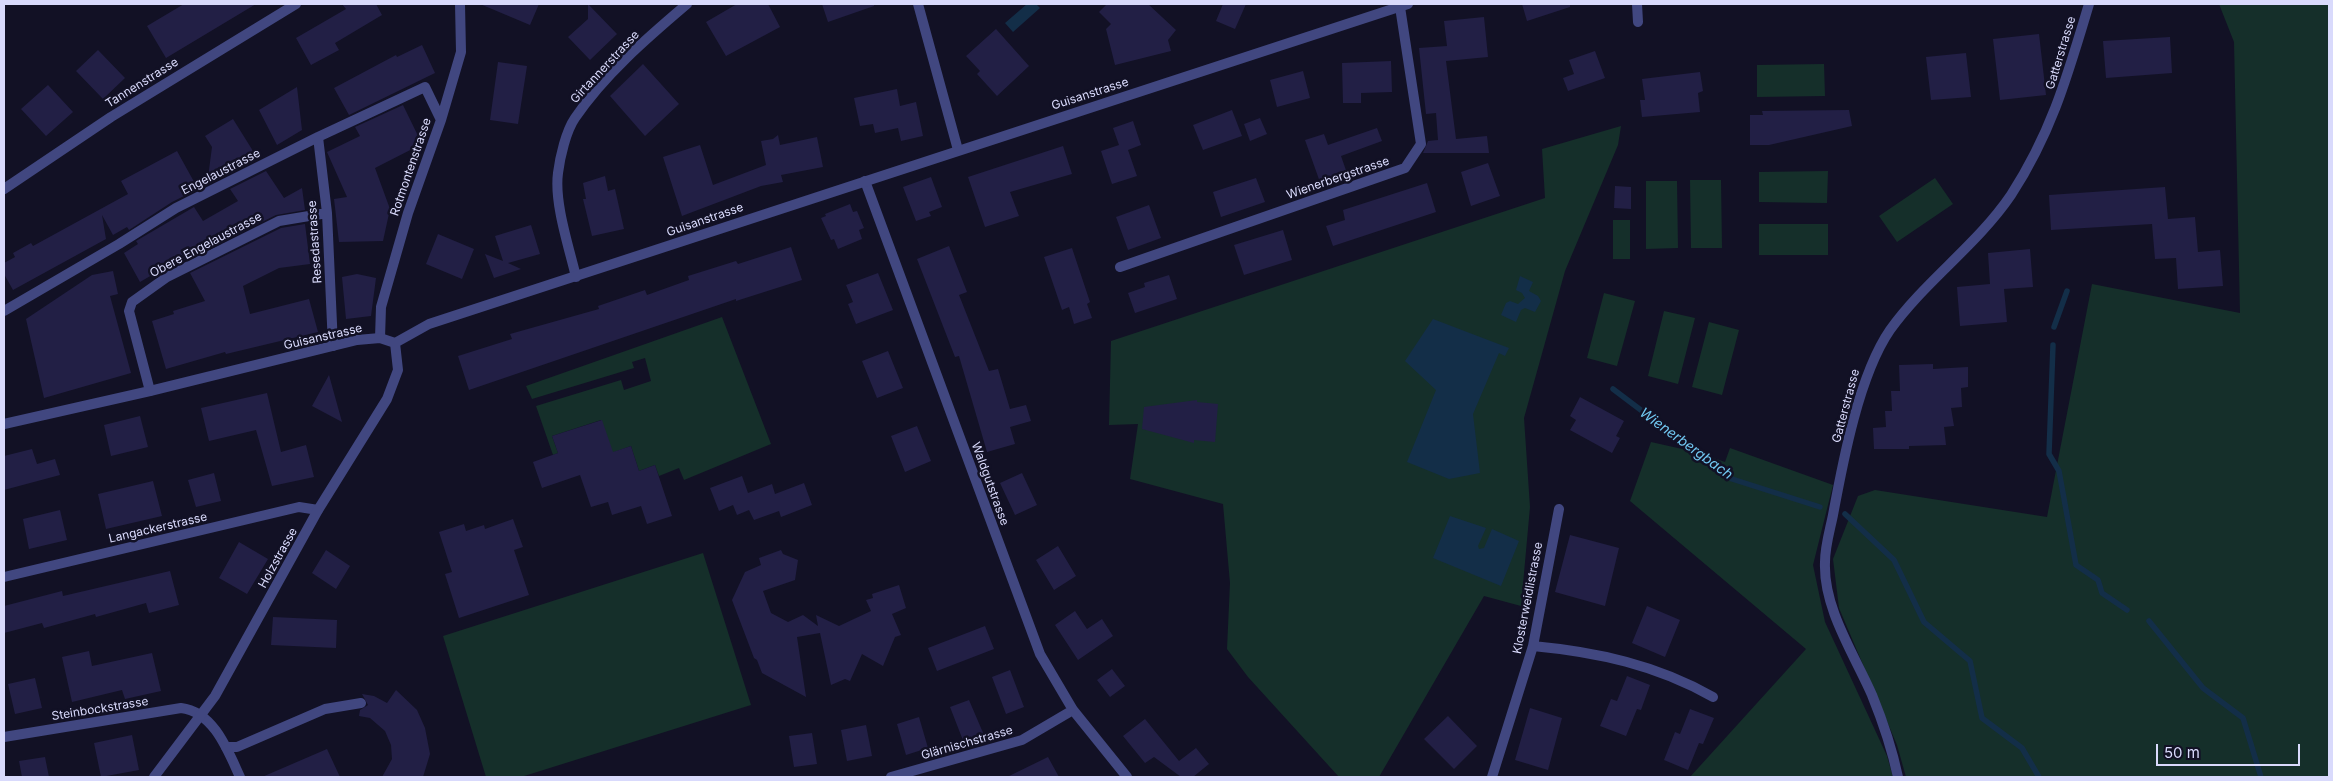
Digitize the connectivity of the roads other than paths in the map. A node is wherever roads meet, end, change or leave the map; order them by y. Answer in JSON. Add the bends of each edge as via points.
{"nodes":[{"id":1,"x":296,"y":4,"type":"edge"},
{"id":2,"x":460,"y":4,"type":"edge"},
{"id":3,"x":686,"y":4,"type":"edge"},
{"id":4,"x":918,"y":4,"type":"edge"},
{"id":5,"x":1637,"y":4,"type":"edge"},
{"id":6,"x":2089,"y":4,"type":"edge"},
{"id":7,"x":1404,"y":5,"type":"edge"},
{"id":8,"x":1638,"y":22,"type":"dead end"},
{"id":9,"x":441,"y":120,"type":"junction"},
{"id":10,"x":318,"y":137,"type":"junction"},
{"id":11,"x":958,"y":150,"type":"junction"},
{"id":12,"x":865,"y":181,"type":"junction"},
{"id":13,"x":4,"y":189,"type":"edge"},
{"id":14,"x":327,"y":213,"type":"junction"},
{"id":15,"x":1120,"y":267,"type":"dead end"},
{"id":16,"x":576,"y":277,"type":"junction"},
{"id":17,"x":4,"y":311,"type":"edge"},
{"id":18,"x":380,"y":338,"type":"junction"},
{"id":19,"x":395,"y":343,"type":"junction"},
{"id":20,"x":333,"y":346,"type":"junction"},
{"id":21,"x":150,"y":391,"type":"junction"},
{"id":22,"x":4,"y":424,"type":"edge"},
{"id":23,"x":1559,"y":509,"type":"dead end"},
{"id":24,"x":318,"y":510,"type":"junction"},
{"id":25,"x":4,"y":577,"type":"edge"},
{"id":26,"x":1533,"y":646,"type":"junction"},
{"id":27,"x":1713,"y":697,"type":"dead end"},
{"id":28,"x":361,"y":703,"type":"dead end"},
{"id":29,"x":1074,"y":710,"type":"junction"},
{"id":30,"x":200,"y":715,"type":"junction"},
{"id":31,"x":4,"y":737,"type":"edge"},
{"id":32,"x":226,"y":747,"type":"junction"},
{"id":33,"x":154,"y":777,"type":"edge"},
{"id":34,"x":240,"y":777,"type":"edge"},
{"id":35,"x":891,"y":777,"type":"edge"},
{"id":36,"x":1127,"y":777,"type":"edge"},
{"id":37,"x":1492,"y":777,"type":"edge"},
{"id":38,"x":1898,"y":777,"type":"edge"}],
"edges":[{"from":1,"to":13,"type":"street","name":"Tannenstrasse","via":[[111,117]]},
{"from":2,"to":9,"type":"street","name":"Rotmontenstrasse","via":[[461,52]]},
{"from":3,"to":16,"type":"street","name":"Girtannerstrasse","via":[[604,82],[574,119],[558,173],[559,197]]},
{"from":4,"to":11,"type":"street"},
{"from":5,"to":8,"type":"street"},
{"from":6,"to":38,"type":"street","name":"Gatterstrasse","via":[[2065,87],[2049,128],[2010,196],[1890,331],[1868,370],[1840,478],[1824,563],[1832,610],[1872,695],[1892,748]]},
{"from":7,"to":11,"type":"street","name":"Guisanstrasse"},
{"from":7,"to":15,"type":"street","name":"Wienerbergstrasse","via":[[1421,144],[1405,168]]},
{"from":9,"to":10,"type":"street","name":"Engelaustrasse","via":[[424,87]]},
{"from":9,"to":18,"type":"street","name":"Rotmontenstrasse","via":[[381,307]]},
{"from":10,"to":14,"type":"street","name":"Resedastrasse"},
{"from":10,"to":17,"type":"street","name":"Engelaustrasse","via":[[176,208]]},
{"from":11,"to":12,"type":"street","name":"Guisanstrasse"},
{"from":12,"to":16,"type":"street","name":"Guisanstrasse"},
{"from":12,"to":29,"type":"street","name":"Waldgutstrasse","via":[[1040,654]]},
{"from":14,"to":20,"type":"street","name":"Resedastrasse"},
{"from":14,"to":21,"type":"street","name":"Obere Engelaustrasse","via":[[279,221],[167,277],[132,302],[129,311]]},
{"from":16,"to":19,"type":"street","name":"Guisanstrasse","via":[[428,324]]},
{"from":18,"to":19,"type":"street","name":"Guisanstrasse"},
{"from":18,"to":20,"type":"street","name":"Guisanstrasse"},
{"from":19,"to":24,"type":"street","name":"Holzstrasse","via":[[398,370],[387,399]]},
{"from":20,"to":21,"type":"street","name":"Guisanstrasse"},
{"from":21,"to":22,"type":"street","name":"Guisanstrasse"},
{"from":23,"to":26,"type":"street","name":"Klosterweidlistrasse"},
{"from":24,"to":25,"type":"street","name":"Langackerstrasse","via":[[299,507]]},
{"from":24,"to":30,"type":"street","name":"Holzstrasse","via":[[219,688]]},
{"from":26,"to":27,"type":"street","via":[[1641,664]]},
{"from":26,"to":37,"type":"street","name":"Klosterweidlistrasse"},
{"from":28,"to":32,"type":"street","via":[[325,709],[238,747]]},
{"from":29,"to":35,"type":"street","name":"Glärnischstrasse","via":[[1022,740]]},
{"from":29,"to":36,"type":"street","name":"Waldgutstrasse"},
{"from":30,"to":31,"type":"street","name":"Steinbockstrasse","via":[[181,708]]},
{"from":30,"to":32,"type":"street"},
{"from":30,"to":33,"type":"street","name":"Holzstrasse"},
{"from":32,"to":34,"type":"street"}]}
